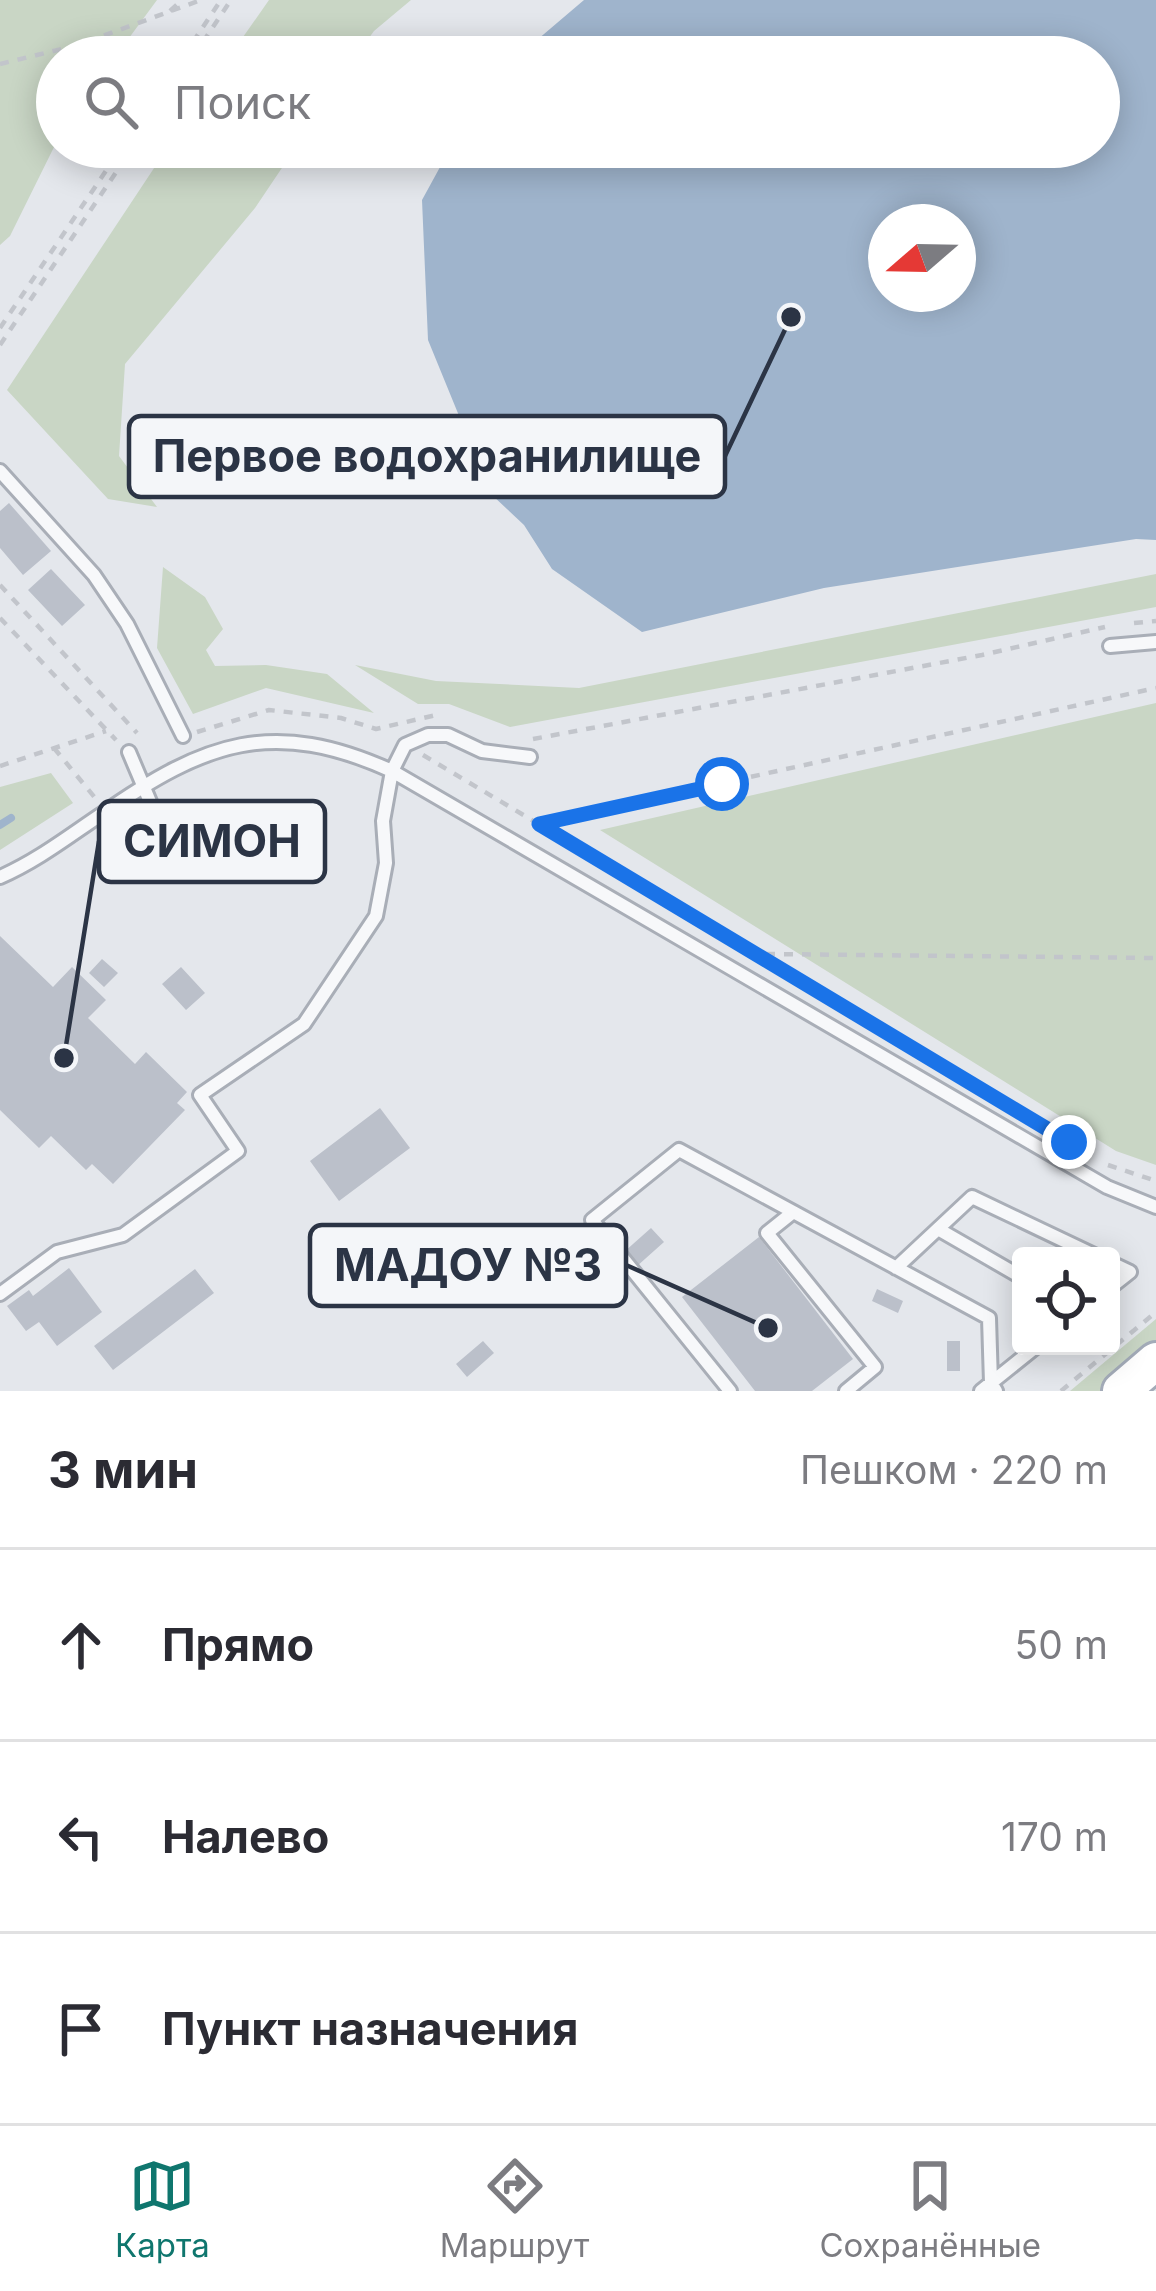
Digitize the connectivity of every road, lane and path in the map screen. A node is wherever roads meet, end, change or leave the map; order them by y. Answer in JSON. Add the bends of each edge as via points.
{"nodes":[{"id":1,"x":182,"y":0,"type":"edge"},
{"id":2,"x":201,"y":0,"type":"edge"},
{"id":3,"x":221,"y":0,"type":"edge"},
{"id":4,"x":231,"y":0,"type":"edge"},
{"id":5,"x":166,"y":16,"type":"junction"},
{"id":6,"x":105,"y":36,"type":"edge"},
{"id":7,"x":197,"y":36,"type":"edge"},
{"id":8,"x":207,"y":36,"type":"edge"},
{"id":9,"x":36,"y":55,"type":"edge"},
{"id":10,"x":0,"y":64,"type":"edge"},
{"id":11,"x":108,"y":168,"type":"edge"},
{"id":12,"x":119,"y":168,"type":"edge"},
{"id":13,"x":0,"y":328,"type":"edge"},
{"id":14,"x":0,"y":345,"type":"edge"},
{"id":15,"x":0,"y":471,"type":"edge"},
{"id":16,"x":0,"y":585,"type":"edge"},
{"id":17,"x":0,"y":618,"type":"edge"},
{"id":18,"x":1156,"y":621,"type":"edge"},
{"id":19,"x":1133,"y":623,"type":"dead end"},
{"id":20,"x":1110,"y":626,"type":"dead end"},
{"id":21,"x":12,"y":632,"type":"junction"},
{"id":22,"x":0,"y":633,"type":"edge"},
{"id":23,"x":1156,"y":642,"type":"edge"},
{"id":24,"x":1110,"y":646,"type":"dead end"},
{"id":25,"x":1156,"y":688,"type":"edge"},
{"id":26,"x":449,"y":716,"type":"dead end"},
{"id":27,"x":376,"y":729,"type":"dead end"},
{"id":28,"x":106,"y":730,"type":"junction"},
{"id":29,"x":183,"y":736,"type":"dead end"},
{"id":30,"x":524,"y":740,"type":"dead end"},
{"id":31,"x":54,"y":748,"type":"junction"},
{"id":32,"x":129,"y":752,"type":"junction"},
{"id":33,"x":423,"y":755,"type":"dead end"},
{"id":34,"x":530,"y":757,"type":"dead end"},
{"id":35,"x":0,"y":766,"type":"edge"},
{"id":36,"x":392,"y":771,"type":"junction"},
{"id":37,"x":145,"y":784,"type":"junction"},
{"id":38,"x":105,"y":811,"type":"junction"},
{"id":39,"x":156,"y":816,"type":"dead end"},
{"id":40,"x":539,"y":824,"type":"junction"},
{"id":41,"x":0,"y":877,"type":"edge"},
{"id":42,"x":762,"y":954,"type":"junction"},
{"id":43,"x":1156,"y":958,"type":"edge"},
{"id":44,"x":1067,"y":1140,"type":"dead end"},
{"id":45,"x":1108,"y":1165,"type":"dead end"},
{"id":46,"x":1156,"y":1181,"type":"edge"},
{"id":47,"x":1156,"y":1207,"type":"edge"},
{"id":48,"x":792,"y":1214,"type":"junction"},
{"id":49,"x":938,"y":1229,"type":"junction"},
{"id":50,"x":1077,"y":1247,"type":"edge"},
{"id":51,"x":896,"y":1268,"type":"junction"},
{"id":52,"x":1012,"y":1272,"type":"edge"},
{"id":53,"x":0,"y":1294,"type":"edge"},
{"id":54,"x":1156,"y":1312,"type":"edge"},
{"id":55,"x":1027,"y":1355,"type":"edge"},
{"id":56,"x":1156,"y":1361,"type":"edge"},
{"id":57,"x":989,"y":1388,"type":"edge"},
{"id":58,"x":730,"y":1391,"type":"edge"},
{"id":59,"x":845,"y":1391,"type":"edge"},
{"id":60,"x":1061,"y":1391,"type":"edge"},
{"id":61,"x":1121,"y":1391,"type":"edge"}],
"edges":[{"from":1,"to":5,"type":"path"},
{"from":2,"to":5,"type":"path"},
{"from":3,"to":7,"type":"path"},
{"from":4,"to":8,"type":"path"},
{"from":5,"to":6,"type":"path"},
{"from":9,"to":10,"type":"path"},
{"from":11,"to":13,"type":"path"},
{"from":12,"to":14,"type":"path"},
{"from":15,"to":29,"type":"lane","via":[[94,575]]},
{"from":16,"to":32,"type":"path","via":[[149,746]]},
{"from":17,"to":21,"type":"path"},
{"from":18,"to":19,"type":"path"},
{"from":20,"to":30,"type":"path"},
{"from":21,"to":22,"type":"path"},
{"from":21,"to":28,"type":"path"},
{"from":23,"to":24,"type":"lane"},
{"from":25,"to":40,"type":"path"},
{"from":26,"to":27,"type":"path"},
{"from":28,"to":31,"type":"path"},
{"from":28,"to":32,"type":"path"},
{"from":31,"to":35,"type":"path"},
{"from":31,"to":38,"type":"path"},
{"from":32,"to":37,"type":"lane"},
{"from":33,"to":40,"type":"path"},
{"from":34,"to":36,"type":"lane","via":[[428,735],[405,745]]},
{"from":36,"to":37,"type":"lane","via":[[298,740],[195,758]]},
{"from":36,"to":47,"type":"lane","via":[[1107,1187]]},
{"from":36,"to":53,"type":"lane","via":[[376,916],[304,1024],[200,1095],[238,1151],[123,1235],[57,1252]]},
{"from":37,"to":38,"type":"lane"},
{"from":37,"to":39,"type":"lane"},
{"from":38,"to":41,"type":"lane"},
{"from":40,"to":42,"type":"path"},
{"from":42,"to":43,"type":"path"},
{"from":42,"to":44,"type":"path"},
{"from":45,"to":46,"type":"path"},
{"from":48,"to":51,"type":"lane"},
{"from":48,"to":58,"type":"lane","via":[[679,1150],[592,1220]]},
{"from":48,"to":59,"type":"lane","via":[[767,1233],[875,1367]]},
{"from":49,"to":50,"type":"lane","via":[[972,1197]]},
{"from":49,"to":51,"type":"lane"},
{"from":49,"to":52,"type":"lane"},
{"from":51,"to":57,"type":"lane","via":[[988,1318]]},
{"from":54,"to":60,"type":"path"},
{"from":55,"to":57,"type":"lane"},
{"from":56,"to":61,"type":"main road"}]}
